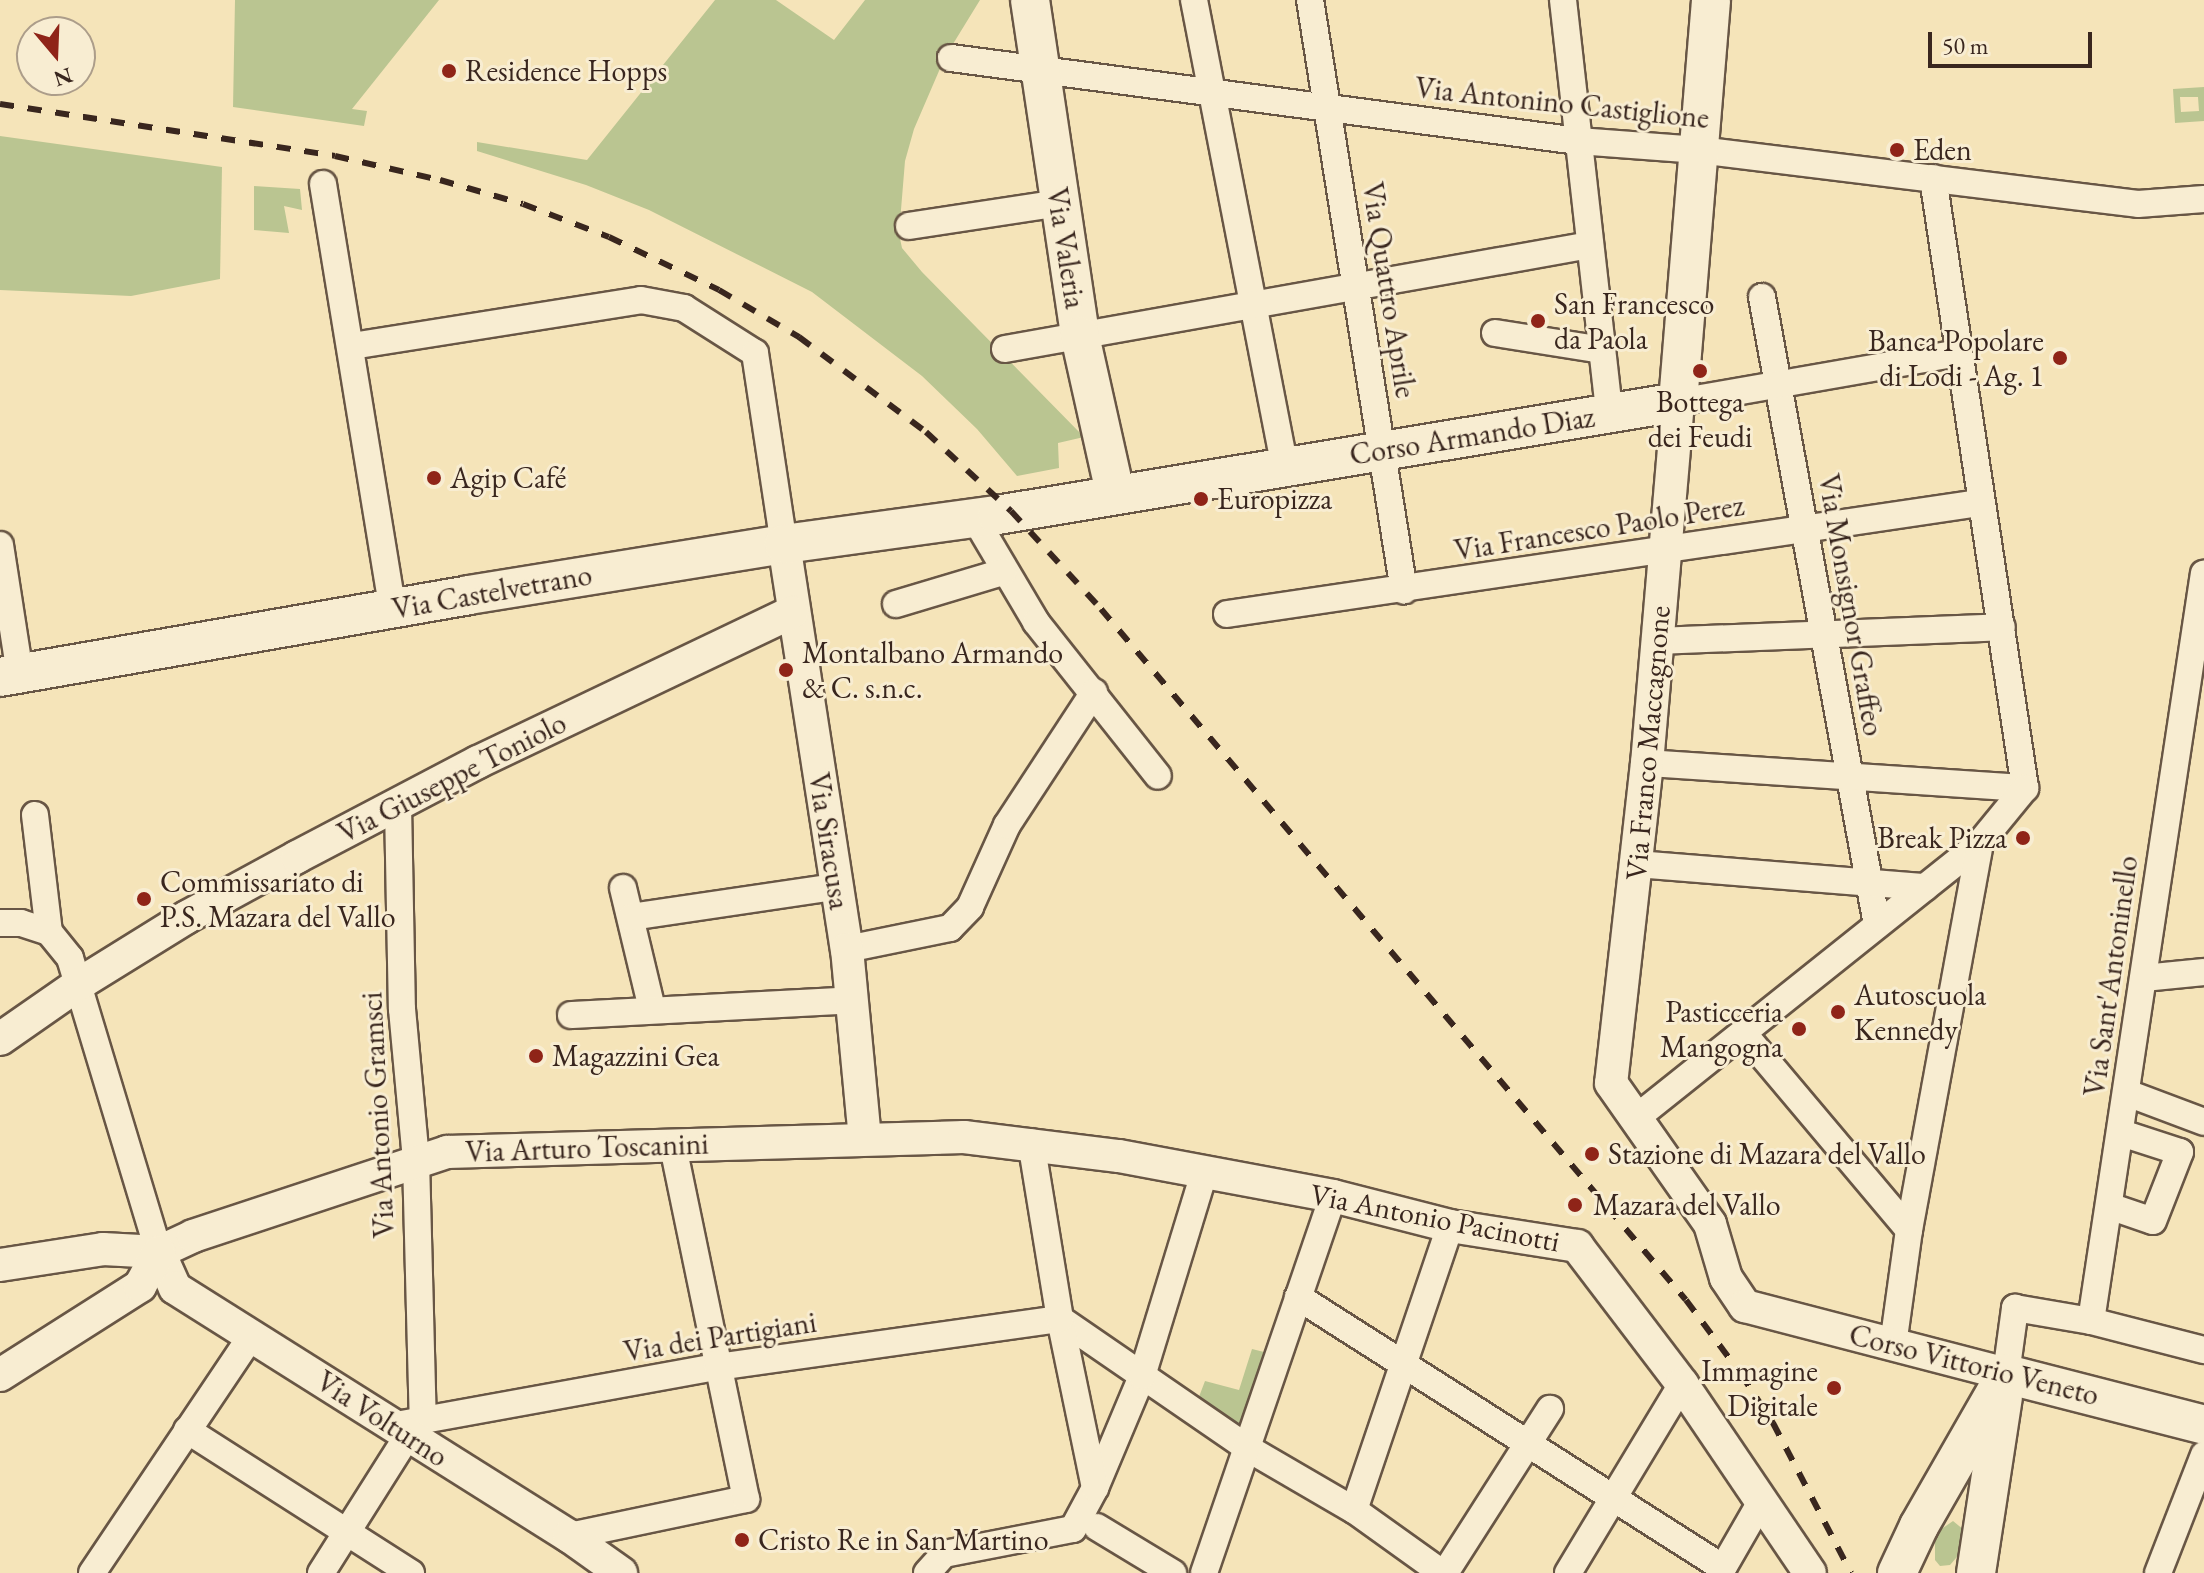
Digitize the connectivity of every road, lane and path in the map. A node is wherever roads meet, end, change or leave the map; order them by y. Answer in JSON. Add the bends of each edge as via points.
{"nodes":[{"id":1,"x":1030,"y":0,"type":"edge"},
{"id":2,"x":1194,"y":0,"type":"edge"},
{"id":3,"x":1310,"y":0,"type":"edge"},
{"id":4,"x":1563,"y":0,"type":"edge"},
{"id":5,"x":1711,"y":0,"type":"edge"},
{"id":6,"x":951,"y":58,"type":"dead end"},
{"id":7,"x":1041,"y":72,"type":"junction"},
{"id":8,"x":1211,"y":94,"type":"junction"},
{"id":9,"x":1328,"y":109,"type":"junction"},
{"id":10,"x":1578,"y":141,"type":"junction"},
{"id":11,"x":1699,"y":150,"type":"junction"},
{"id":12,"x":1933,"y":178,"type":"junction"},
{"id":13,"x":323,"y":184,"type":"dead end"},
{"id":14,"x":2204,"y":199,"type":"edge"},
{"id":15,"x":1059,"y":203,"type":"junction"},
{"id":16,"x":909,"y":226,"type":"dead end"},
{"id":17,"x":1590,"y":245,"type":"junction"},
{"id":18,"x":1358,"y":287,"type":"junction"},
{"id":19,"x":1762,"y":297,"type":"dead end"},
{"id":20,"x":1255,"y":302,"type":"junction"},
{"id":21,"x":1495,"y":333,"type":"dead end"},
{"id":22,"x":1080,"y":336,"type":"junction"},
{"id":23,"x":352,"y":346,"type":"junction"},
{"id":24,"x":1005,"y":349,"type":"dead end"},
{"id":25,"x":1602,"y":350,"type":"junction"},
{"id":26,"x":1959,"y":353,"type":"junction"},
{"id":27,"x":1779,"y":383,"type":"junction"},
{"id":28,"x":1678,"y":402,"type":"junction"},
{"id":29,"x":1609,"y":413,"type":"junction"},
{"id":30,"x":1381,"y":451,"type":"junction"},
{"id":31,"x":1285,"y":466,"type":"junction"},
{"id":32,"x":1115,"y":493,"type":"junction"},
{"id":33,"x":1980,"y":503,"type":"junction"},
{"id":34,"x":980,"y":516,"type":"junction"},
{"id":35,"x":1805,"y":528,"type":"junction"},
{"id":36,"x":784,"y":544,"type":"junction"},
{"id":37,"x":0,"y":545,"type":"edge"},
{"id":38,"x":1666,"y":551,"type":"junction"},
{"id":39,"x":1003,"y":572,"type":"junction"},
{"id":40,"x":2204,"y":573,"type":"edge"},
{"id":41,"x":1404,"y":591,"type":"junction"},
{"id":42,"x":896,"y":604,"type":"dead end"},
{"id":43,"x":393,"y":610,"type":"junction"},
{"id":44,"x":792,"y":612,"type":"junction"},
{"id":45,"x":1227,"y":614,"type":"dead end"},
{"id":46,"x":2002,"y":627,"type":"junction"},
{"id":47,"x":1824,"y":635,"type":"junction"},
{"id":48,"x":1657,"y":641,"type":"junction"},
{"id":49,"x":2198,"y":642,"type":"edge"},
{"id":50,"x":10,"y":676,"type":"edge"},
{"id":51,"x":1094,"y":692,"type":"junction"},
{"id":52,"x":1647,"y":763,"type":"junction"},
{"id":53,"x":1849,"y":775,"type":"junction"},
{"id":54,"x":1158,"y":776,"type":"dead end"},
{"id":55,"x":2025,"y":788,"type":"junction"},
{"id":56,"x":398,"y":805,"type":"junction"},
{"id":57,"x":35,"y":815,"type":"dead end"},
{"id":58,"x":1980,"y":843,"type":"junction"},
{"id":59,"x":1637,"y":864,"type":"junction"},
{"id":60,"x":1868,"y":884,"type":"junction"},
{"id":61,"x":835,"y":887,"type":"junction"},
{"id":62,"x":1925,"y":887,"type":"junction"},
{"id":63,"x":623,"y":888,"type":"dead end"},
{"id":64,"x":631,"y":917,"type":"junction"},
{"id":65,"x":0,"y":923,"type":"edge"},
{"id":66,"x":1877,"y":925,"type":"junction"},
{"id":67,"x":49,"y":932,"type":"junction"},
{"id":68,"x":847,"y":949,"type":"junction"},
{"id":69,"x":2204,"y":972,"type":"edge"},
{"id":70,"x":2144,"y":978,"type":"junction"},
{"id":71,"x":79,"y":984,"type":"junction"},
{"id":72,"x":854,"y":1000,"type":"junction"},
{"id":73,"x":652,"y":1009,"type":"junction"},
{"id":74,"x":571,"y":1015,"type":"dead end"},
{"id":75,"x":1744,"y":1034,"type":"junction"},
{"id":76,"x":0,"y":1039,"type":"edge"},
{"id":77,"x":2127,"y":1093,"type":"junction"},
{"id":78,"x":1636,"y":1118,"type":"junction"},
{"id":79,"x":2204,"y":1122,"type":"edge"},
{"id":80,"x":2121,"y":1133,"type":"junction"},
{"id":81,"x":865,"y":1138,"type":"junction"},
{"id":82,"x":1031,"y":1142,"type":"junction"},
{"id":83,"x":673,"y":1146,"type":"junction"},
{"id":84,"x":416,"y":1160,"type":"junction"},
{"id":85,"x":1204,"y":1173,"type":"junction"},
{"id":86,"x":1333,"y":1196,"type":"junction"},
{"id":87,"x":2109,"y":1206,"type":"junction"},
{"id":88,"x":1450,"y":1226,"type":"junction"},
{"id":89,"x":1909,"y":1230,"type":"junction"},
{"id":90,"x":159,"y":1252,"type":"junction"},
{"id":91,"x":0,"y":1265,"type":"edge"},
{"id":92,"x":1298,"y":1297,"type":"junction"},
{"id":93,"x":1060,"y":1319,"type":"junction"},
{"id":94,"x":2091,"y":1321,"type":"junction"},
{"id":95,"x":251,"y":1336,"type":"junction"},
{"id":96,"x":1893,"y":1345,"type":"junction"},
{"id":97,"x":2204,"y":1350,"type":"edge"},
{"id":98,"x":1405,"y":1366,"type":"junction"},
{"id":99,"x":717,"y":1367,"type":"junction"},
{"id":100,"x":2006,"y":1374,"type":"junction"},
{"id":101,"x":0,"y":1375,"type":"edge"},
{"id":102,"x":1142,"y":1376,"type":"junction"},
{"id":103,"x":1682,"y":1384,"type":"junction"},
{"id":104,"x":1550,"y":1409,"type":"dead end"},
{"id":105,"x":2204,"y":1425,"type":"edge"},
{"id":106,"x":407,"y":1427,"type":"junction"},
{"id":107,"x":187,"y":1430,"type":"junction"},
{"id":108,"x":1527,"y":1443,"type":"junction"},
{"id":109,"x":1249,"y":1449,"type":"junction"},
{"id":110,"x":2204,"y":1455,"type":"edge"},
{"id":111,"x":1093,"y":1492,"type":"junction"},
{"id":112,"x":1613,"y":1498,"type":"junction"},
{"id":113,"x":1762,"y":1500,"type":"junction"},
{"id":114,"x":1354,"y":1510,"type":"junction"},
{"id":115,"x":1919,"y":1526,"type":"junction"},
{"id":116,"x":1085,"y":1528,"type":"junction"},
{"id":117,"x":348,"y":1532,"type":"junction"},
{"id":118,"x":1979,"y":1534,"type":"junction"},
{"id":119,"x":569,"y":1536,"type":"junction"},
{"id":120,"x":938,"y":1567,"type":"edge"},
{"id":121,"x":1722,"y":1570,"type":"edge"},
{"id":122,"x":1900,"y":1572,"type":"edge"},
{"id":123,"x":92,"y":1573,"type":"edge"},
{"id":124,"x":321,"y":1573,"type":"edge"},
{"id":125,"x":411,"y":1573,"type":"edge"},
{"id":126,"x":621,"y":1573,"type":"edge"},
{"id":127,"x":1173,"y":1573,"type":"edge"},
{"id":128,"x":1204,"y":1573,"type":"edge"},
{"id":129,"x":1443,"y":1573,"type":"edge"},
{"id":130,"x":1568,"y":1573,"type":"edge"},
{"id":131,"x":1810,"y":1573,"type":"edge"},
{"id":132,"x":1976,"y":1573,"type":"edge"},
{"id":133,"x":2158,"y":1573,"type":"edge"}],
"edges":[{"from":1,"to":7,"type":"main road","name":"Via Valeria"},
{"from":2,"to":8,"type":"street"},
{"from":3,"to":9,"type":"street","name":"Via Quattro Aprile"},
{"from":4,"to":10,"type":"street"},
{"from":5,"to":11,"type":"main road"},
{"from":6,"to":7,"type":"street","name":"Via Antonino Castiglione"},
{"from":7,"to":8,"type":"street","name":"Via Antonino Castiglione"},
{"from":7,"to":15,"type":"main road","name":"Via Valeria"},
{"from":8,"to":9,"type":"street","name":"Via Antonino Castiglione"},
{"from":8,"to":20,"type":"street"},
{"from":9,"to":10,"type":"street","name":"Via Antonino Castiglione"},
{"from":9,"to":18,"type":"street","name":"Via Quattro Aprile"},
{"from":10,"to":11,"type":"street","name":"Via Antonino Castiglione"},
{"from":10,"to":17,"type":"street"},
{"from":11,"to":12,"type":"street","name":"Via Antonino Castiglione"},
{"from":11,"to":28,"type":"main road"},
{"from":12,"to":14,"type":"street","name":"Via Antonino Castiglione","via":[[2138,204]]},
{"from":12,"to":26,"type":"street"},
{"from":13,"to":23,"type":"street"},
{"from":15,"to":16,"type":"street"},
{"from":15,"to":22,"type":"main road","name":"Via Valeria"},
{"from":17,"to":18,"type":"street"},
{"from":17,"to":25,"type":"street"},
{"from":18,"to":20,"type":"street"},
{"from":18,"to":30,"type":"street","name":"Via Quattro Aprile"},
{"from":19,"to":27,"type":"street","name":"Via Monsignor Graffeo"},
{"from":20,"to":22,"type":"street"},
{"from":20,"to":31,"type":"street"},
{"from":21,"to":25,"type":"street"},
{"from":22,"to":24,"type":"street"},
{"from":22,"to":32,"type":"main road","name":"Via Valeria"},
{"from":23,"to":36,"type":"street","via":[[641,300],[684,308],[755,353]]},
{"from":23,"to":43,"type":"street"},
{"from":25,"to":29,"type":"street"},
{"from":26,"to":27,"type":"street","name":"Corso Armando Diaz"},
{"from":26,"to":33,"type":"street"},
{"from":27,"to":28,"type":"street","name":"Corso Armando Diaz"},
{"from":27,"to":35,"type":"street","name":"Via Monsignor Graffeo"},
{"from":28,"to":29,"type":"main road","name":"Corso Armando Diaz"},
{"from":28,"to":38,"type":"street","name":"Via Franco Maccagnone"},
{"from":29,"to":30,"type":"main road","name":"Corso Armando Diaz"},
{"from":30,"to":31,"type":"main road","name":"Corso Armando Diaz"},
{"from":30,"to":41,"type":"street","name":"Via Quattro Aprile"},
{"from":31,"to":32,"type":"main road","name":"Corso Armando Diaz"},
{"from":32,"to":34,"type":"main road","name":"Corso Armando Diaz"},
{"from":33,"to":35,"type":"street","name":"Via Francesco Paolo Perez"},
{"from":33,"to":46,"type":"street"},
{"from":34,"to":36,"type":"main road","name":"Via Castelvetrano"},
{"from":34,"to":39,"type":"street"},
{"from":35,"to":38,"type":"street","name":"Via Francesco Paolo Perez"},
{"from":35,"to":47,"type":"street","name":"Via Monsignor Graffeo"},
{"from":36,"to":43,"type":"main road","name":"Via Castelvetrano"},
{"from":36,"to":44,"type":"street","name":"Via Siracusa"},
{"from":37,"to":50,"type":"street"},
{"from":38,"to":41,"type":"street","name":"Via Francesco Paolo Perez"},
{"from":38,"to":48,"type":"street","name":"Via Franco Maccagnone"},
{"from":39,"to":42,"type":"street"},
{"from":39,"to":51,"type":"street"},
{"from":40,"to":49,"type":"street","name":"Via Sant'Antoninello"},
{"from":41,"to":45,"type":"street","name":"Via Francesco Paolo Perez"},
{"from":43,"to":50,"type":"main road","name":"Via Castelvetrano"},
{"from":44,"to":56,"type":"street","name":"Via Giuseppe Toniolo"},
{"from":44,"to":61,"type":"street","name":"Via Siracusa"},
{"from":46,"to":47,"type":"street"},
{"from":46,"to":55,"type":"street"},
{"from":47,"to":48,"type":"street"},
{"from":47,"to":53,"type":"street","name":"Via Monsignor Graffeo"},
{"from":48,"to":52,"type":"street","name":"Via Franco Maccagnone"},
{"from":49,"to":70,"type":"street","name":"Via Sant'Antoninello"},
{"from":51,"to":54,"type":"street"},
{"from":51,"to":68,"type":"street","via":[[1007,825],[970,907],[950,928]]},
{"from":52,"to":53,"type":"street"},
{"from":52,"to":59,"type":"street","name":"Via Franco Maccagnone"},
{"from":53,"to":55,"type":"street"},
{"from":53,"to":60,"type":"street","name":"Via Monsignor Graffeo"},
{"from":55,"to":58,"type":"street"},
{"from":56,"to":71,"type":"street","name":"Via Giuseppe Toniolo","via":[[187,917]]},
{"from":56,"to":84,"type":"street","name":"Via Antonio Gramsci","via":[[402,1009]]},
{"from":57,"to":67,"type":"street"},
{"from":58,"to":62,"type":"street"},
{"from":58,"to":89,"type":"street"},
{"from":59,"to":60,"type":"street"},
{"from":59,"to":78,"type":"street","name":"Via Franco Maccagnone","via":[[1611,1083]]},
{"from":60,"to":62,"type":"street"},
{"from":60,"to":66,"type":"street","name":"Via Monsignor Graffeo"},
{"from":61,"to":64,"type":"street"},
{"from":61,"to":68,"type":"street","name":"Via Siracusa"},
{"from":62,"to":66,"type":"street"},
{"from":63,"to":64,"type":"street"},
{"from":64,"to":73,"type":"street"},
{"from":65,"to":67,"type":"street"},
{"from":66,"to":75,"type":"street"},
{"from":67,"to":71,"type":"street","via":[[70,958]]},
{"from":68,"to":72,"type":"street","name":"Via Siracusa"},
{"from":69,"to":70,"type":"street"},
{"from":70,"to":77,"type":"street","name":"Via Sant'Antoninello"},
{"from":71,"to":76,"type":"street","name":"Via Giuseppe Toniolo"},
{"from":71,"to":90,"type":"street"},
{"from":72,"to":73,"type":"street"},
{"from":72,"to":81,"type":"street","name":"Via Siracusa"},
{"from":73,"to":74,"type":"street"},
{"from":75,"to":78,"type":"street"},
{"from":75,"to":89,"type":"street"},
{"from":77,"to":79,"type":"street"},
{"from":77,"to":80,"type":"street","name":"Via Sant'Antoninello"},
{"from":78,"to":96,"type":"street","name":"Corso Vittorio Veneto","via":[[1710,1224],[1726,1278],[1745,1306]]},
{"from":80,"to":87,"type":"street","name":"Via Sant'Antoninello"},
{"from":80,"to":87,"type":"street","via":[[2180,1152],[2153,1221]]},
{"from":81,"to":82,"type":"street","name":"Via Arturo Toscanini"},
{"from":81,"to":83,"type":"street","name":"Via Arturo Toscanini"},
{"from":82,"to":85,"type":"street","name":"Via Antonio Pacinotti"},
{"from":82,"to":93,"type":"street"},
{"from":83,"to":84,"type":"street","name":"Via Arturo Toscanini","via":[[447,1152]]},
{"from":83,"to":99,"type":"street"},
{"from":84,"to":90,"type":"street","name":"Via Arturo Toscanini"},
{"from":84,"to":106,"type":"street","name":"Via Antonio Gramsci"},
{"from":85,"to":86,"type":"street","name":"Via Antonio Pacinotti"},
{"from":85,"to":102,"type":"street"},
{"from":86,"to":88,"type":"street","name":"Via Antonio Pacinotti"},
{"from":86,"to":92,"type":"street"},
{"from":87,"to":94,"type":"street","name":"Via Sant'Antoninello"},
{"from":88,"to":98,"type":"street"},
{"from":88,"to":103,"type":"street","name":"Via Antonio Pacinotti","via":[[1577,1246]]},
{"from":89,"to":96,"type":"street"},
{"from":90,"to":91,"type":"street","via":[[103,1249]]},
{"from":90,"to":95,"type":"street","name":"Via Volturno","via":[[175,1288]]},
{"from":90,"to":101,"type":"street","via":[[140,1286]]},
{"from":92,"to":98,"type":"street"},
{"from":92,"to":109,"type":"street"},
{"from":93,"to":99,"type":"street","name":"Via dei Partigiani"},
{"from":93,"to":102,"type":"street"},
{"from":93,"to":111,"type":"street"},
{"from":94,"to":97,"type":"street"},
{"from":94,"to":100,"type":"street","via":[[2015,1308]]},
{"from":95,"to":106,"type":"street","name":"Via Volturno"},
{"from":95,"to":107,"type":"street"},
{"from":96,"to":100,"type":"street","name":"Corso Vittorio Veneto"},
{"from":98,"to":108,"type":"street"},
{"from":98,"to":114,"type":"street"},
{"from":99,"to":106,"type":"street","name":"Via dei Partigiani"},
{"from":99,"to":119,"type":"street","via":[[746,1499]]},
{"from":100,"to":105,"type":"main road","name":"Corso Vittorio Veneto"},
{"from":100,"to":115,"type":"main road"},
{"from":100,"to":118,"type":"main road"},
{"from":102,"to":109,"type":"street"},
{"from":102,"to":111,"type":"street"},
{"from":103,"to":112,"type":"street"},
{"from":103,"to":113,"type":"street","name":"Via Antonio Pacinotti"},
{"from":104,"to":108,"type":"street"},
{"from":106,"to":117,"type":"street"},
{"from":106,"to":119,"type":"street","name":"Via Volturno"},
{"from":107,"to":117,"type":"street"},
{"from":107,"to":123,"type":"street"},
{"from":108,"to":112,"type":"street"},
{"from":108,"to":129,"type":"street"},
{"from":109,"to":114,"type":"street"},
{"from":109,"to":128,"type":"street"},
{"from":110,"to":133,"type":"street"},
{"from":111,"to":116,"type":"street"},
{"from":112,"to":121,"type":"street"},
{"from":112,"to":130,"type":"street"},
{"from":113,"to":121,"type":"street"},
{"from":113,"to":131,"type":"street","name":"Via Antonio Pacinotti"},
{"from":114,"to":129,"type":"street"},
{"from":115,"to":118,"type":"main road","via":[[1953,1509],[1973,1518]]},
{"from":115,"to":122,"type":"main road"},
{"from":116,"to":120,"type":"street"},
{"from":116,"to":127,"type":"street"},
{"from":117,"to":124,"type":"street"},
{"from":117,"to":125,"type":"street"},
{"from":118,"to":132,"type":"main road","via":[[1982,1553]]},
{"from":119,"to":126,"type":"street","name":"Via Volturno"}]}
